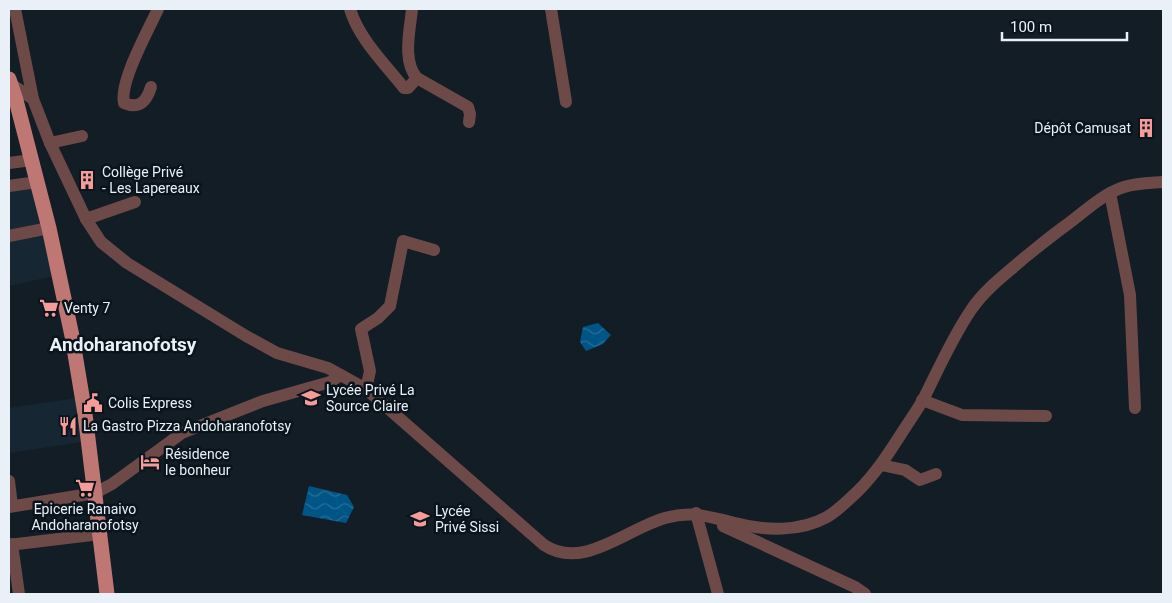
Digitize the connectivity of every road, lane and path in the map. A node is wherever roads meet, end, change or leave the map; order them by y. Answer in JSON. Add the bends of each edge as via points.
{"nodes":[{"id":1,"x":15,"y":9,"type":"edge"},
{"id":2,"x":158,"y":9,"type":"edge"},
{"id":3,"x":350,"y":9,"type":"edge"},
{"id":4,"x":412,"y":9,"type":"edge"},
{"id":5,"x":551,"y":9,"type":"edge"},
{"id":6,"x":418,"y":78,"type":"junction"},
{"id":7,"x":10,"y":82,"type":"edge"},
{"id":8,"x":151,"y":86,"type":"dead end"},
{"id":9,"x":33,"y":99,"type":"junction"},
{"id":10,"x":12,"y":101,"type":"edge"},
{"id":11,"x":566,"y":102,"type":"dead end"},
{"id":12,"x":469,"y":122,"type":"dead end"},
{"id":13,"x":82,"y":136,"type":"dead end"},
{"id":14,"x":50,"y":143,"type":"junction"},
{"id":15,"x":32,"y":160,"type":"junction"},
{"id":16,"x":9,"y":163,"type":"edge"},
{"id":17,"x":37,"y":182,"type":"junction"},
{"id":18,"x":1163,"y":182,"type":"edge"},
{"id":19,"x":9,"y":186,"type":"edge"},
{"id":20,"x":1110,"y":193,"type":"junction"},
{"id":21,"x":135,"y":202,"type":"dead end"},
{"id":22,"x":86,"y":219,"type":"junction"},
{"id":23,"x":49,"y":228,"type":"junction"},
{"id":24,"x":9,"y":236,"type":"edge"},
{"id":25,"x":434,"y":250,"type":"dead end"},
{"id":26,"x":341,"y":375,"type":"junction"},
{"id":27,"x":366,"y":389,"type":"junction"},
{"id":28,"x":922,"y":400,"type":"junction"},
{"id":29,"x":1135,"y":408,"type":"dead end"},
{"id":30,"x":1046,"y":416,"type":"dead end"},
{"id":31,"x":881,"y":465,"type":"junction"},
{"id":32,"x":936,"y":474,"type":"dead end"},
{"id":33,"x":9,"y":481,"type":"edge"},
{"id":34,"x":95,"y":493,"type":"junction"},
{"id":35,"x":10,"y":507,"type":"edge"},
{"id":36,"x":696,"y":514,"type":"junction"},
{"id":37,"x":100,"y":534,"type":"junction"},
{"id":38,"x":10,"y":545,"type":"edge"},
{"id":39,"x":860,"y":591,"type":"edge"},
{"id":40,"x":20,"y":594,"type":"edge"},
{"id":41,"x":107,"y":594,"type":"edge"},
{"id":42,"x":718,"y":594,"type":"edge"},
{"id":43,"x":843,"y":594,"type":"edge"}],
"edges":[{"from":1,"to":9,"type":"street"},
{"from":2,"to":8,"type":"street","via":[[135,55],[124,103],[139,106],[145,101]]},
{"from":3,"to":6,"type":"street","via":[[370,46],[404,88]]},
{"from":4,"to":6,"type":"street","via":[[409,58],[411,71]]},
{"from":5,"to":11,"type":"street"},
{"from":6,"to":12,"type":"street","via":[[468,107]]},
{"from":7,"to":9,"type":"street"},
{"from":7,"to":10,"type":"main road"},
{"from":9,"to":14,"type":"street"},
{"from":10,"to":15,"type":"main road"},
{"from":13,"to":14,"type":"street"},
{"from":14,"to":22,"type":"street"},
{"from":15,"to":16,"type":"street"},
{"from":15,"to":17,"type":"main road"},
{"from":17,"to":19,"type":"street"},
{"from":17,"to":23,"type":"main road"},
{"from":18,"to":20,"type":"street","via":[[1139,183]]},
{"from":20,"to":28,"type":"street","via":[[988,288],[956,333]]},
{"from":20,"to":29,"type":"street","via":[[1130,295]]},
{"from":21,"to":22,"type":"street"},
{"from":22,"to":26,"type":"street","via":[[101,242],[127,263],[246,336],[277,353]]},
{"from":23,"to":24,"type":"street"},
{"from":23,"to":34,"type":"main road","via":[[72,336]]},
{"from":25,"to":27,"type":"street","via":[[404,241],[390,306],[361,329],[370,371]]},
{"from":26,"to":27,"type":"street"},
{"from":26,"to":34,"type":"street","via":[[330,382],[263,401],[182,433]]},
{"from":27,"to":36,"type":"street","via":[[519,525],[553,551],[587,552],[644,525]]},
{"from":28,"to":30,"type":"street","via":[[962,415]]},
{"from":28,"to":31,"type":"street"},
{"from":31,"to":32,"type":"street","via":[[905,470],[920,480]]},
{"from":31,"to":36,"type":"street","via":[[845,504],[811,524],[777,529]]},
{"from":33,"to":35,"type":"street"},
{"from":34,"to":35,"type":"street"},
{"from":34,"to":37,"type":"main road"},
{"from":36,"to":39,"type":"street"},
{"from":36,"to":42,"type":"street"},
{"from":37,"to":38,"type":"street"},
{"from":37,"to":41,"type":"main road"},
{"from":38,"to":40,"type":"street"},
{"from":39,"to":43,"type":"street"}]}
